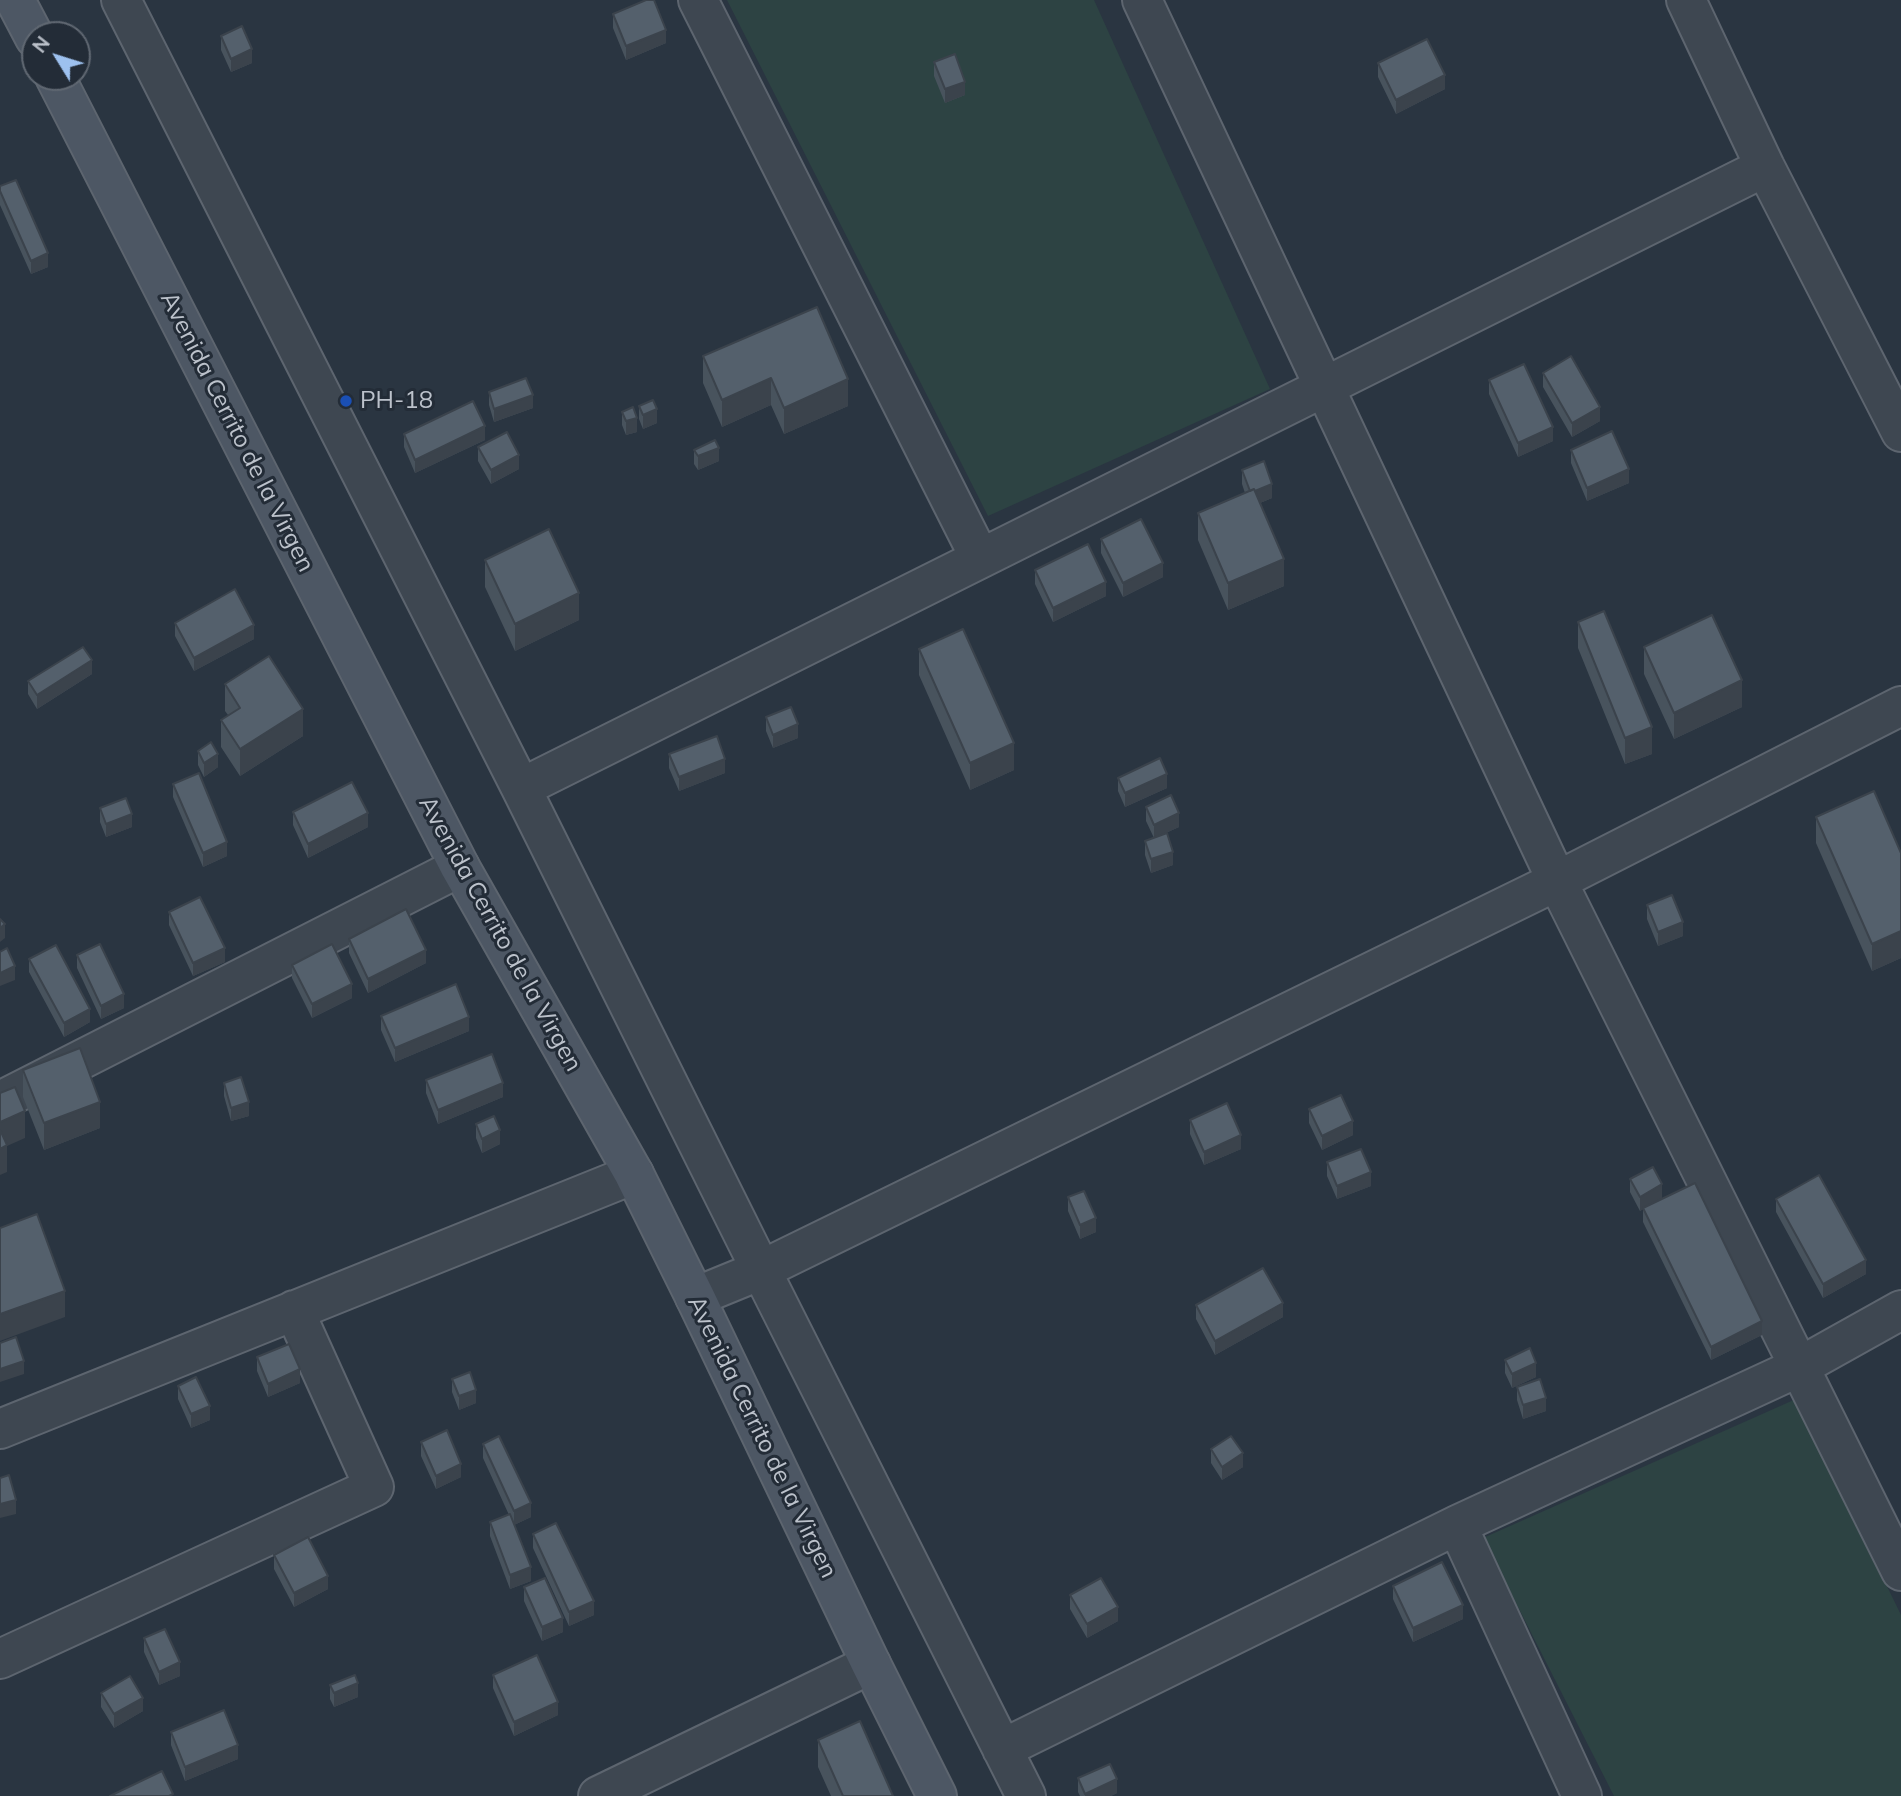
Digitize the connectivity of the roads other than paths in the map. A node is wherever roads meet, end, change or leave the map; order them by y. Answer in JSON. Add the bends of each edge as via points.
{"nodes":[{"id":1,"x":15,"y":0,"type":"edge"},
{"id":2,"x":121,"y":0,"type":"edge"},
{"id":3,"x":698,"y":0,"type":"edge"},
{"id":4,"x":1142,"y":0,"type":"edge"},
{"id":5,"x":1686,"y":0,"type":"edge"},
{"id":6,"x":26,"y":21,"type":"edge"},
{"id":7,"x":62,"y":91,"type":"edge"},
{"id":8,"x":1765,"y":167,"type":"junction"},
{"id":9,"x":1324,"y":387,"type":"junction"},
{"id":10,"x":1901,"y":432,"type":"edge"},
{"id":11,"x":980,"y":558,"type":"junction"},
{"id":12,"x":1901,"y":706,"type":"edge"},
{"id":13,"x":521,"y":788,"type":"junction"},
{"id":14,"x":460,"y":867,"type":"junction"},
{"id":15,"x":1557,"y":881,"type":"junction"},
{"id":16,"x":0,"y":1101,"type":"edge"},
{"id":17,"x":634,"y":1174,"type":"junction"},
{"id":18,"x":761,"y":1270,"type":"junction"},
{"id":19,"x":695,"y":1297,"type":"junction"},
{"id":20,"x":294,"y":1310,"type":"junction"},
{"id":21,"x":1901,"y":1310,"type":"edge"},
{"id":22,"x":1798,"y":1367,"type":"junction"},
{"id":23,"x":0,"y":1429,"type":"edge"},
{"id":24,"x":1457,"y":1525,"type":"junction"},
{"id":25,"x":1901,"y":1571,"type":"edge"},
{"id":26,"x":0,"y":1659,"type":"edge"},
{"id":27,"x":871,"y":1664,"type":"junction"},
{"id":28,"x":1002,"y":1749,"type":"junction"},
{"id":29,"x":598,"y":1796,"type":"edge"},
{"id":30,"x":937,"y":1796,"type":"edge"},
{"id":31,"x":1026,"y":1796,"type":"edge"},
{"id":32,"x":1582,"y":1796,"type":"edge"}],
"edges":[{"from":1,"to":6,"type":"street"},
{"from":2,"to":13,"type":"street"},
{"from":3,"to":11,"type":"street"},
{"from":4,"to":9,"type":"street"},
{"from":5,"to":8,"type":"street"},
{"from":7,"to":14,"type":"street","name":"Avenida Cerrito de la Virgen"},
{"from":8,"to":9,"type":"street"},
{"from":8,"to":10,"type":"street"},
{"from":9,"to":11,"type":"street"},
{"from":9,"to":15,"type":"street"},
{"from":11,"to":13,"type":"street"},
{"from":12,"to":15,"type":"street"},
{"from":13,"to":18,"type":"street"},
{"from":14,"to":16,"type":"street"},
{"from":14,"to":17,"type":"street","name":"Avenida Cerrito de la Virgen"},
{"from":15,"to":18,"type":"street"},
{"from":15,"to":22,"type":"street"},
{"from":17,"to":19,"type":"street","name":"Avenida Cerrito de la Virgen"},
{"from":17,"to":20,"type":"street"},
{"from":18,"to":19,"type":"street"},
{"from":18,"to":28,"type":"street"},
{"from":19,"to":27,"type":"street","name":"Avenida Cerrito de la Virgen"},
{"from":20,"to":23,"type":"street"},
{"from":20,"to":26,"type":"street","via":[[374,1487]]},
{"from":21,"to":22,"type":"street"},
{"from":22,"to":24,"type":"street"},
{"from":22,"to":25,"type":"street"},
{"from":24,"to":28,"type":"street"},
{"from":24,"to":32,"type":"street"},
{"from":27,"to":29,"type":"street"},
{"from":27,"to":30,"type":"street","name":"Avenida Cerrito de la Virgen"},
{"from":28,"to":31,"type":"street"}]}
